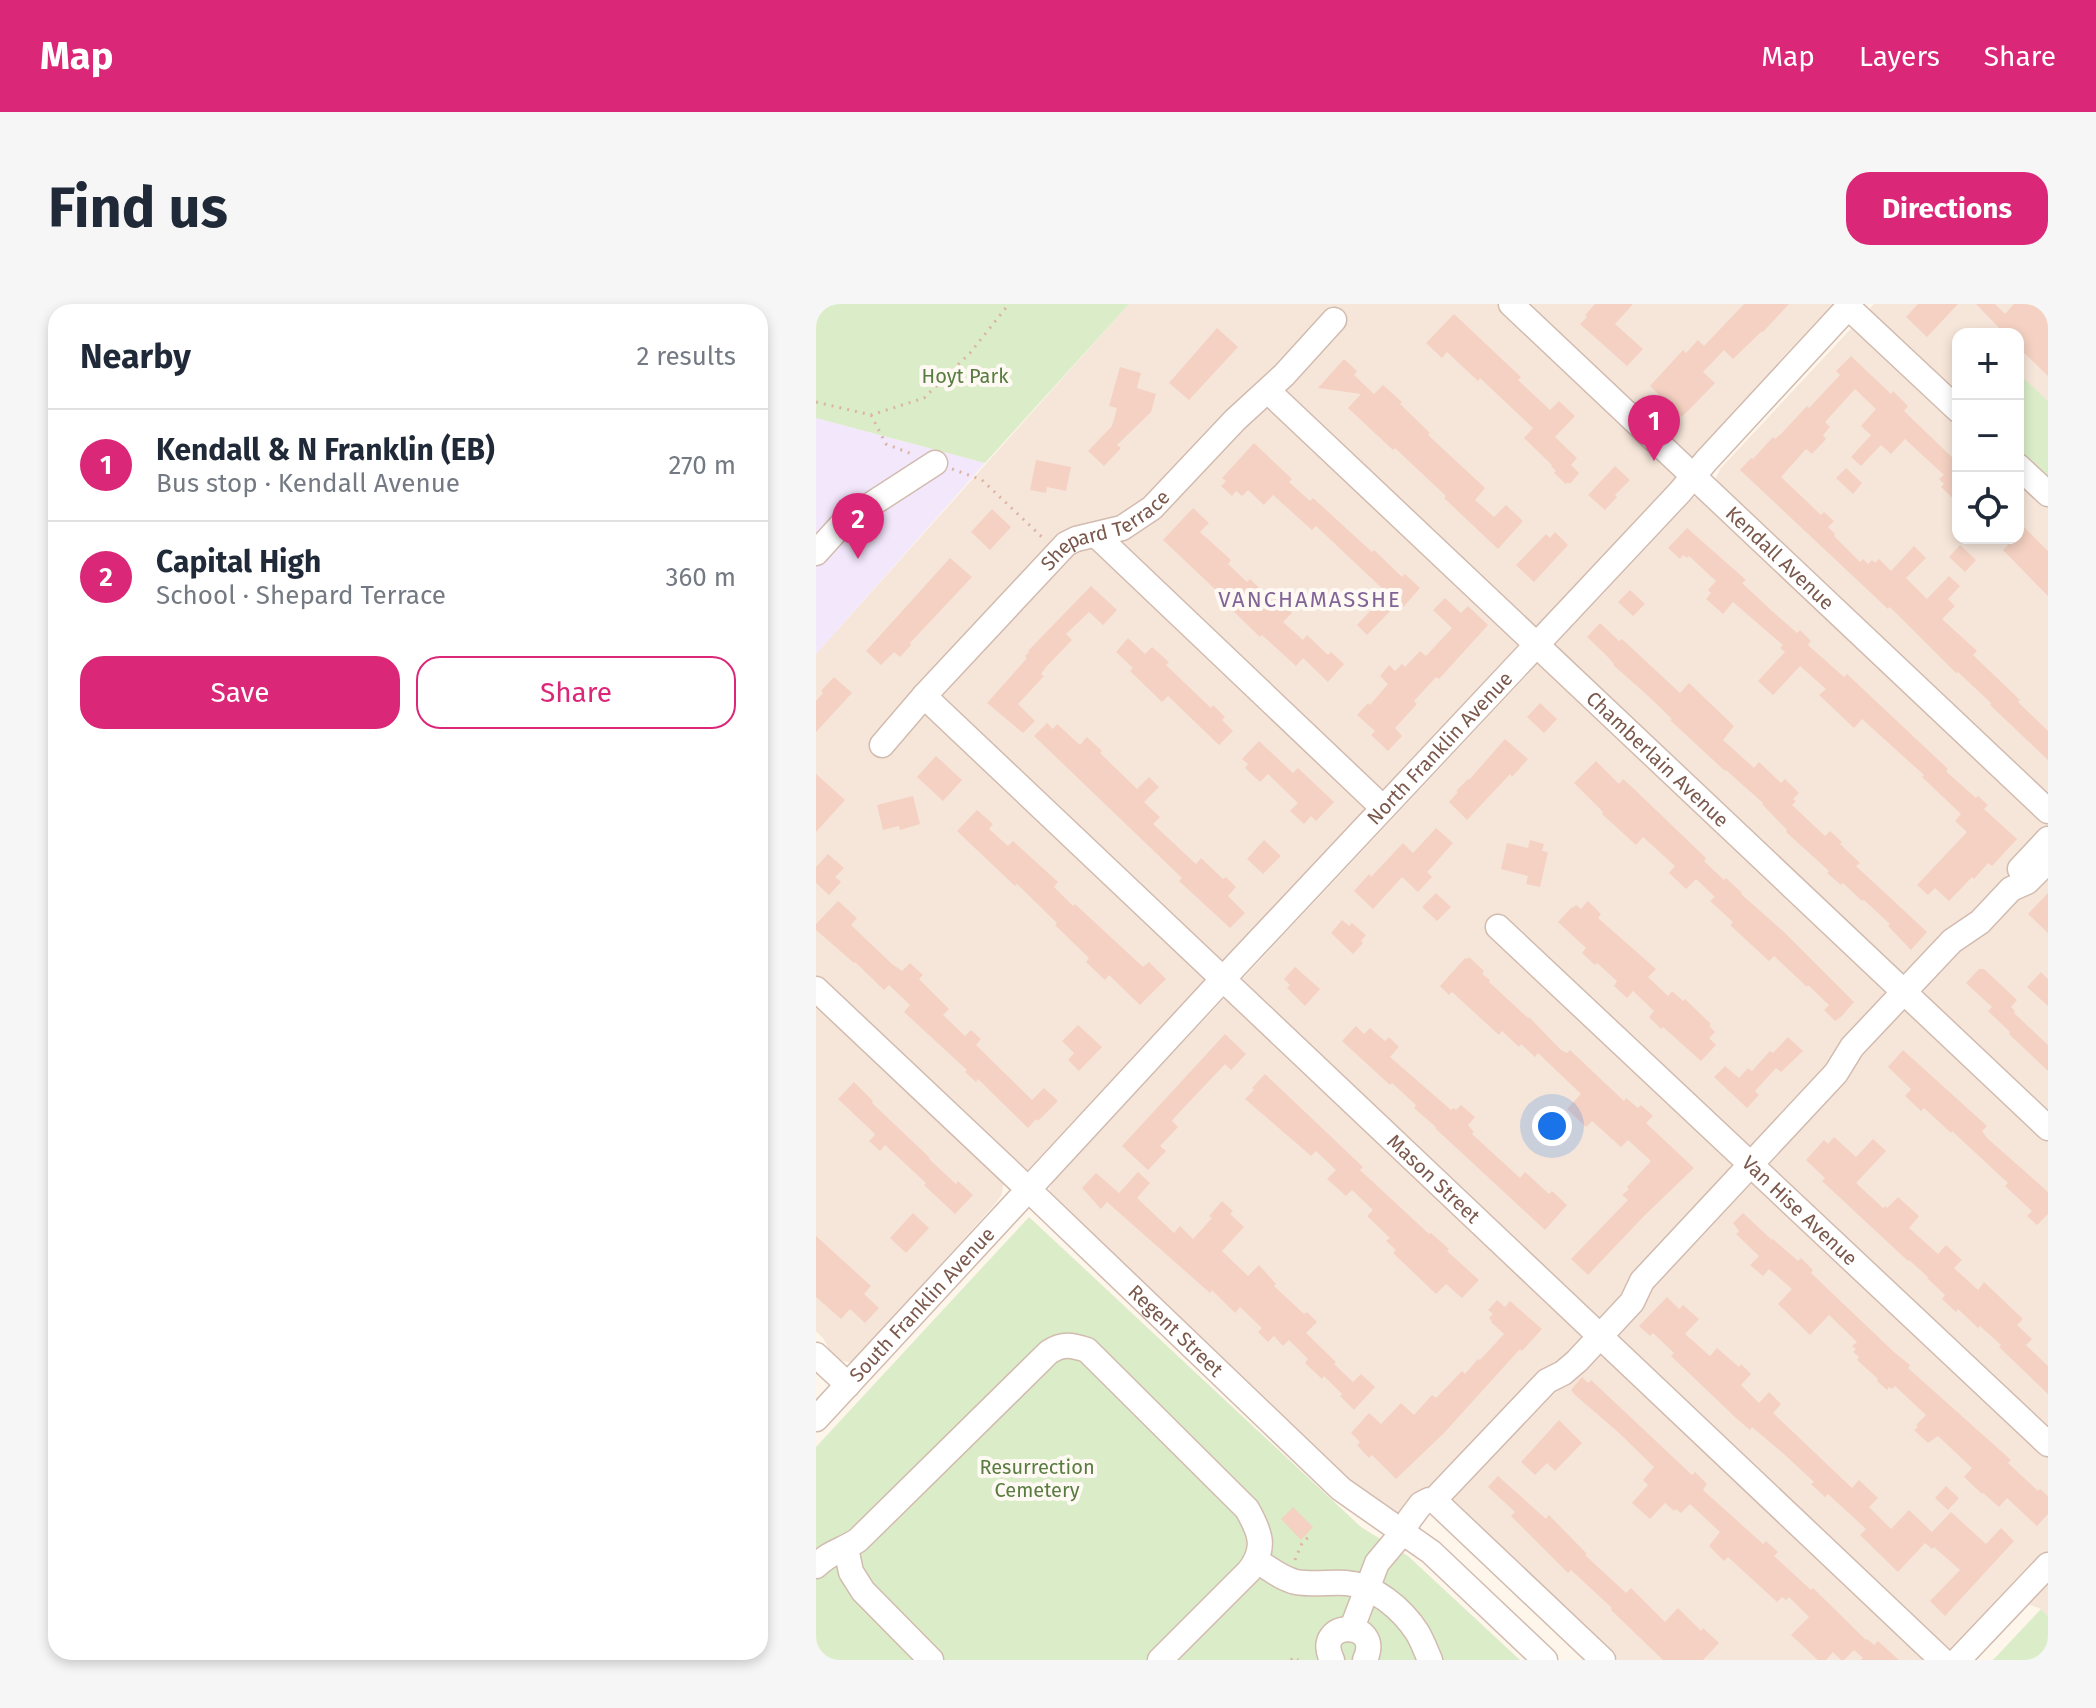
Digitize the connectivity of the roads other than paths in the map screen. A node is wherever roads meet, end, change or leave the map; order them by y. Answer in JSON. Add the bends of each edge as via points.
{"nodes":[{"id":1,"x":1850,"y":306,"type":"edge"},
{"id":2,"x":1521,"y":307,"type":"edge"},
{"id":3,"x":1334,"y":320,"type":"dead end"},
{"id":4,"x":1268,"y":391,"type":"junction"},
{"id":5,"x":1952,"y":404,"type":"edge"},
{"id":6,"x":935,"y":463,"type":"road end"},
{"id":7,"x":2024,"y":472,"type":"edge"},
{"id":8,"x":1693,"y":476,"type":"junction"},
{"id":9,"x":2048,"y":494,"type":"edge"},
{"id":10,"x":1096,"y":535,"type":"junction"},
{"id":11,"x":816,"y":553,"type":"edge"},
{"id":12,"x":1537,"y":645,"type":"junction"},
{"id":13,"x":924,"y":696,"type":"junction"},
{"id":14,"x":882,"y":745,"type":"dead end"},
{"id":15,"x":1383,"y":808,"type":"junction"},
{"id":16,"x":2048,"y":811,"type":"edge"},
{"id":17,"x":2048,"y":839,"type":"edge"},
{"id":18,"x":2048,"y":861,"type":"edge"},
{"id":19,"x":2011,"y":889,"type":"junction"},
{"id":20,"x":1498,"y":927,"type":"dead end"},
{"id":21,"x":1223,"y":979,"type":"junction"},
{"id":22,"x":816,"y":989,"type":"edge"},
{"id":23,"x":1909,"y":997,"type":"junction"},
{"id":24,"x":2048,"y":1128,"type":"edge"},
{"id":25,"x":1751,"y":1165,"type":"junction"},
{"id":26,"x":1029,"y":1190,"type":"junction"},
{"id":27,"x":1594,"y":1330,"type":"junction"},
{"id":28,"x":816,"y":1355,"type":"edge"},
{"id":29,"x":848,"y":1385,"type":"junction"},
{"id":30,"x":816,"y":1419,"type":"edge"},
{"id":31,"x":2048,"y":1444,"type":"edge"},
{"id":32,"x":1434,"y":1500,"type":"junction"},
{"id":33,"x":1411,"y":1537,"type":"junction"},
{"id":34,"x":846,"y":1548,"type":"junction"},
{"id":35,"x":1257,"y":1561,"type":"junction"},
{"id":36,"x":2048,"y":1565,"type":"edge"},
{"id":37,"x":816,"y":1566,"type":"edge"},
{"id":38,"x":1368,"y":1588,"type":"junction"},
{"id":39,"x":1352,"y":1628,"type":"junction"},
{"id":40,"x":931,"y":1660,"type":"edge"},
{"id":41,"x":1160,"y":1660,"type":"edge"},
{"id":42,"x":1332,"y":1660,"type":"edge"},
{"id":43,"x":1365,"y":1660,"type":"edge"},
{"id":44,"x":1430,"y":1660,"type":"edge"},
{"id":45,"x":1545,"y":1660,"type":"edge"},
{"id":46,"x":1603,"y":1660,"type":"edge"},
{"id":47,"x":1942,"y":1660,"type":"edge"},
{"id":48,"x":1958,"y":1660,"type":"edge"}],
"edges":[{"from":1,"to":5,"type":"street"},
{"from":1,"to":8,"type":"street","name":"North Franklin Avenue"},
{"from":2,"to":8,"type":"street","name":"Kendall Avenue"},
{"from":3,"to":4,"type":"street","name":"Shepard Terrace"},
{"from":4,"to":10,"type":"street","name":"Shepard Terrace","via":[[1152,508],[1122,528]]},
{"from":4,"to":12,"type":"street","name":"Chamberlain Avenue"},
{"from":6,"to":11,"type":"street","via":[[844,522]]},
{"from":7,"to":9,"type":"street"},
{"from":8,"to":12,"type":"street","name":"North Franklin Avenue"},
{"from":8,"to":16,"type":"street","name":"Kendall Avenue"},
{"from":10,"to":13,"type":"street","name":"Shepard Terrace","via":[[1066,544]]},
{"from":10,"to":15,"type":"street"},
{"from":12,"to":15,"type":"street","name":"North Franklin Avenue"},
{"from":12,"to":23,"type":"street","name":"Chamberlain Avenue"},
{"from":13,"to":14,"type":"street","name":"Shepard Terrace"},
{"from":13,"to":21,"type":"street","name":"Mason Street"},
{"from":15,"to":21,"type":"street","name":"North Franklin Avenue"},
{"from":17,"to":19,"type":"street","via":[[2017,873]]},
{"from":18,"to":19,"type":"street","via":[[2027,882]]},
{"from":19,"to":23,"type":"street","via":[[1980,922],[1963,951]]},
{"from":20,"to":25,"type":"street","name":"Van Hise Avenue"},
{"from":21,"to":26,"type":"street","name":"North Franklin Avenue"},
{"from":21,"to":27,"type":"street","name":"Mason Street"},
{"from":22,"to":26,"type":"street","name":"Regent Street"},
{"from":23,"to":24,"type":"street","name":"Chamberlain Avenue"},
{"from":23,"to":25,"type":"street","via":[[1862,1056],[1836,1073]]},
{"from":25,"to":27,"type":"street","via":[[1642,1281],[1632,1302]]},
{"from":25,"to":31,"type":"street","name":"Van Hise Avenue"},
{"from":26,"to":29,"type":"street","name":"South Franklin Avenue"},
{"from":26,"to":33,"type":"street","name":"Regent Street","via":[[1341,1489]]},
{"from":27,"to":32,"type":"street","via":[[1563,1373],[1547,1381]]},
{"from":27,"to":47,"type":"street","name":"Mason Street"},
{"from":28,"to":29,"type":"street"},
{"from":29,"to":30,"type":"street","name":"South Franklin Avenue"},
{"from":32,"to":33,"type":"street","via":[[1421,1504],[1409,1520]]},
{"from":32,"to":46,"type":"street"},
{"from":33,"to":38,"type":"street","via":[[1377,1563]]},
{"from":33,"to":45,"type":"street","name":"Regent Street"},
{"from":34,"to":35,"type":"street","via":[[1049,1352],[1073,1345],[1087,1350],[1247,1509],[1259,1540]]},
{"from":34,"to":37,"type":"street","via":[[829,1553]]},
{"from":34,"to":40,"type":"street","via":[[851,1572],[863,1591]]},
{"from":35,"to":38,"type":"street","via":[[1299,1582]]},
{"from":35,"to":41,"type":"street"},
{"from":36,"to":48,"type":"street"},
{"from":38,"to":39,"type":"street"},
{"from":38,"to":44,"type":"street","via":[[1407,1619]]},
{"from":39,"to":42,"type":"street","via":[[1339,1630],[1330,1639]]},
{"from":39,"to":43,"type":"street","via":[[1367,1642]]}]}
